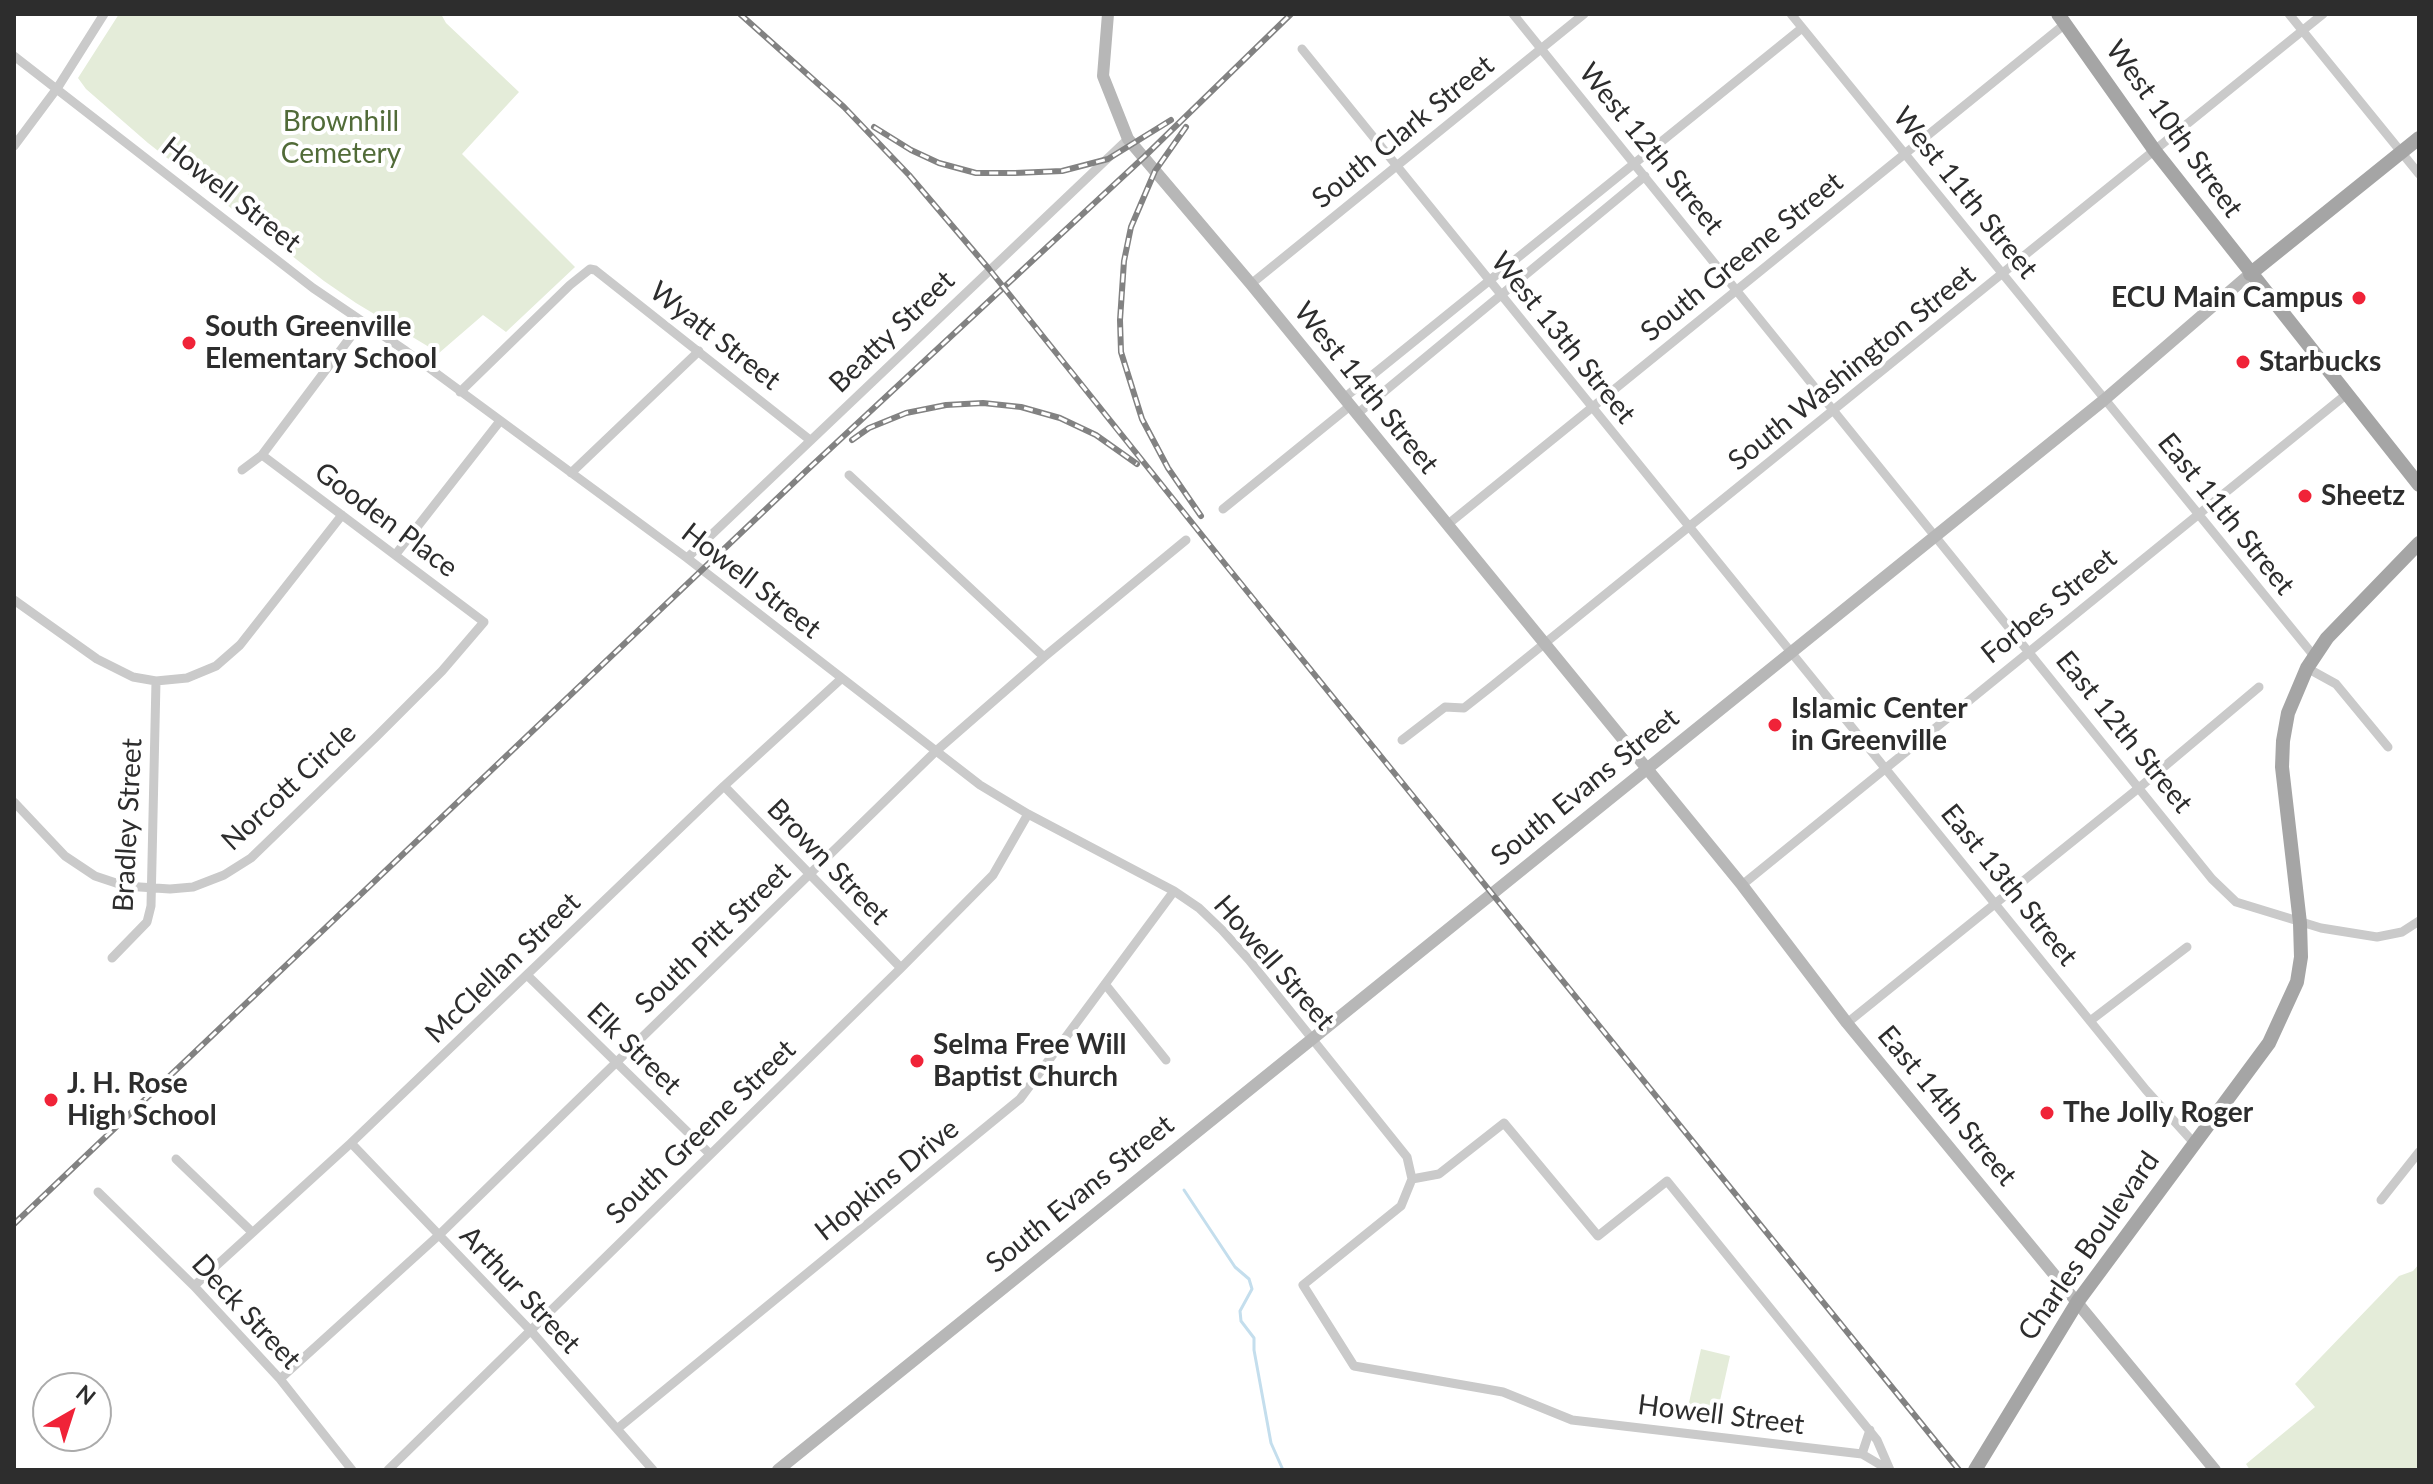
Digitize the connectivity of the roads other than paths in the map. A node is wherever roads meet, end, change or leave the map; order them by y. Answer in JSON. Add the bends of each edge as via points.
{"nodes":[{"id":1,"x":104,"y":14,"type":"edge"},
{"id":2,"x":1108,"y":14,"type":"edge"},
{"id":3,"x":1513,"y":14,"type":"edge"},
{"id":4,"x":1584,"y":14,"type":"edge"},
{"id":5,"x":1791,"y":14,"type":"edge"},
{"id":6,"x":2289,"y":14,"type":"edge"},
{"id":7,"x":2323,"y":14,"type":"edge"},
{"id":8,"x":2062,"y":19,"type":"edge"},
{"id":9,"x":1802,"y":28,"type":"junction"},
{"id":10,"x":2303,"y":30,"type":"junction"},
{"id":11,"x":1541,"y":48,"type":"junction"},
{"id":12,"x":1302,"y":49,"type":"dead end"},
{"id":13,"x":14,"y":56,"type":"edge"},
{"id":14,"x":58,"y":87,"type":"junction"},
{"id":15,"x":2419,"y":138,"type":"edge"},
{"id":16,"x":1128,"y":139,"type":"junction"},
{"id":17,"x":14,"y":146,"type":"edge"},
{"id":18,"x":2155,"y":151,"type":"junction"},
{"id":19,"x":2402,"y":153,"type":"junction"},
{"id":20,"x":1905,"y":154,"type":"junction"},
{"id":21,"x":1634,"y":163,"type":"junction"},
{"id":22,"x":1396,"y":166,"type":"junction"},
{"id":23,"x":2419,"y":174,"type":"edge"},
{"id":24,"x":1645,"y":176,"type":"junction"},
{"id":25,"x":2002,"y":274,"type":"junction"},
{"id":26,"x":2250,"y":274,"type":"junction"},
{"id":27,"x":1489,"y":281,"type":"junction"},
{"id":28,"x":1251,"y":284,"type":"junction"},
{"id":29,"x":1737,"y":290,"type":"junction"},
{"id":30,"x":1501,"y":296,"type":"junction"},
{"id":31,"x":361,"y":323,"type":"junction"},
{"id":32,"x":699,"y":351,"type":"junction"},
{"id":33,"x":460,"y":392,"type":"junction"},
{"id":34,"x":2348,"y":393,"type":"junction"},
{"id":35,"x":2104,"y":400,"type":"junction"},
{"id":36,"x":1350,"y":406,"type":"junction"},
{"id":37,"x":1591,"y":408,"type":"junction"},
{"id":38,"x":1835,"y":410,"type":"junction"},
{"id":39,"x":500,"y":421,"type":"junction"},
{"id":40,"x":810,"y":440,"type":"junction"},
{"id":41,"x":262,"y":455,"type":"junction"},
{"id":42,"x":242,"y":470,"type":"dead end"},
{"id":43,"x":571,"y":473,"type":"junction"},
{"id":44,"x":849,"y":475,"type":"dead end"},
{"id":45,"x":2419,"y":485,"type":"edge"},
{"id":46,"x":1223,"y":509,"type":"dead end"},
{"id":47,"x":2198,"y":514,"type":"junction"},
{"id":48,"x":342,"y":515,"type":"junction"},
{"id":49,"x":1447,"y":525,"type":"junction"},
{"id":50,"x":1689,"y":528,"type":"junction"},
{"id":51,"x":1937,"y":536,"type":"junction"},
{"id":52,"x":1186,"y":540,"type":"dead end"},
{"id":53,"x":2419,"y":543,"type":"edge"},
{"id":54,"x":396,"y":554,"type":"junction"},
{"id":55,"x":687,"y":558,"type":"junction"},
{"id":56,"x":14,"y":600,"type":"edge"},
{"id":57,"x":484,"y":622,"type":"joint"},
{"id":58,"x":1544,"y":645,"type":"junction"},
{"id":59,"x":2030,"y":650,"type":"junction"},
{"id":60,"x":1792,"y":653,"type":"junction"},
{"id":61,"x":1044,"y":657,"type":"junction"},
{"id":62,"x":2310,"y":662,"type":"junction"},
{"id":63,"x":841,"y":679,"type":"junction"},
{"id":64,"x":156,"y":681,"type":"junction"},
{"id":65,"x":2259,"y":687,"type":"dead end"},
{"id":66,"x":1402,"y":740,"type":"dead end"},
{"id":67,"x":2388,"y":747,"type":"dead end"},
{"id":68,"x":935,"y":752,"type":"junction"},
{"id":69,"x":1885,"y":768,"type":"junction"},
{"id":70,"x":1646,"y":770,"type":"junction"},
{"id":71,"x":724,"y":786,"type":"junction"},
{"id":72,"x":2140,"y":787,"type":"junction"},
{"id":73,"x":14,"y":802,"type":"edge"},
{"id":74,"x":1028,"y":814,"type":"junction"},
{"id":75,"x":810,"y":874,"type":"junction"},
{"id":76,"x":1742,"y":885,"type":"junction"},
{"id":77,"x":152,"y":888,"type":"junction"},
{"id":78,"x":1174,"y":891,"type":"junction"},
{"id":79,"x":1995,"y":903,"type":"junction"},
{"id":80,"x":2419,"y":921,"type":"edge"},
{"id":81,"x":2300,"y":923,"type":"junction"},
{"id":82,"x":2187,"y":947,"type":"dead end"},
{"id":83,"x":112,"y":958,"type":"dead end"},
{"id":84,"x":901,"y":968,"type":"junction"},
{"id":85,"x":527,"y":975,"type":"junction"},
{"id":86,"x":1105,"y":984,"type":"junction"},
{"id":87,"x":2090,"y":1021,"type":"junction"},
{"id":88,"x":1847,"y":1023,"type":"junction"},
{"id":89,"x":1312,"y":1039,"type":"junction"},
{"id":90,"x":1166,"y":1060,"type":"dead end"},
{"id":91,"x":617,"y":1063,"type":"junction"},
{"id":92,"x":351,"y":1143,"type":"junction"},
{"id":93,"x":2194,"y":1143,"type":"junction"},
{"id":94,"x":2419,"y":1152,"type":"edge"},
{"id":95,"x":710,"y":1154,"type":"junction"},
{"id":96,"x":176,"y":1159,"type":"dead end"},
{"id":97,"x":1412,"y":1179,"type":"junction"},
{"id":98,"x":98,"y":1192,"type":"dead end"},
{"id":99,"x":2381,"y":1200,"type":"dead end"},
{"id":100,"x":252,"y":1232,"type":"junction"},
{"id":101,"x":439,"y":1235,"type":"junction"},
{"id":102,"x":194,"y":1286,"type":"junction"},
{"id":103,"x":2078,"y":1301,"type":"junction"},
{"id":104,"x":531,"y":1331,"type":"junction"},
{"id":105,"x":280,"y":1379,"type":"junction"},
{"id":106,"x":617,"y":1429,"type":"junction"},
{"id":107,"x":1870,"y":1430,"type":"junction"},
{"id":108,"x":1862,"y":1454,"type":"junction"},
{"id":109,"x":352,"y":1470,"type":"edge"},
{"id":110,"x":388,"y":1470,"type":"edge"},
{"id":111,"x":653,"y":1470,"type":"edge"},
{"id":112,"x":778,"y":1470,"type":"edge"},
{"id":113,"x":1889,"y":1470,"type":"edge"},
{"id":114,"x":1975,"y":1470,"type":"edge"},
{"id":115,"x":2215,"y":1470,"type":"edge"}],
"edges":[{"from":1,"to":14,"type":"street"},
{"from":2,"to":16,"type":"main road","name":"West 14th Street","via":[[1103,76]]},
{"from":3,"to":11,"type":"street","name":"West 12th Street"},
{"from":4,"to":11,"type":"street","name":"South Clark Street"},
{"from":5,"to":9,"type":"street","name":"West 11th Street"},
{"from":6,"to":10,"type":"street"},
{"from":7,"to":10,"type":"street","name":"South Washington Street"},
{"from":8,"to":18,"type":"main road","name":"West 10th Street"},
{"from":8,"to":20,"type":"street","name":"South Greene Street"},
{"from":9,"to":20,"type":"street","name":"West 11th Street"},
{"from":9,"to":21,"type":"street"},
{"from":10,"to":18,"type":"street","name":"South Washington Street"},
{"from":10,"to":19,"type":"street"},
{"from":11,"to":21,"type":"street","name":"West 12th Street"},
{"from":11,"to":22,"type":"street","name":"South Clark Street"},
{"from":12,"to":22,"type":"street","name":"West 13th Street"},
{"from":13,"to":14,"type":"street","name":"Howell Street"},
{"from":14,"to":17,"type":"street"},
{"from":14,"to":31,"type":"street","name":"Howell Street"},
{"from":15,"to":19,"type":"main road","name":"South Evans Street"},
{"from":16,"to":28,"type":"main road","name":"West 14th Street"},
{"from":16,"to":40,"type":"street","name":"Beatty Street"},
{"from":18,"to":25,"type":"street","name":"South Washington Street"},
{"from":18,"to":26,"type":"main road","name":"West 10th Street"},
{"from":19,"to":23,"type":"street"},
{"from":19,"to":26,"type":"main road","name":"South Evans Street"},
{"from":20,"to":25,"type":"street","name":"West 11th Street"},
{"from":20,"to":29,"type":"street","name":"South Greene Street"},
{"from":21,"to":24,"type":"street","name":"West 12th Street"},
{"from":21,"to":27,"type":"street"},
{"from":22,"to":27,"type":"street","name":"West 13th Street"},
{"from":22,"to":28,"type":"street","name":"South Clark Street"},
{"from":24,"to":29,"type":"street","name":"West 12th Street"},
{"from":24,"to":30,"type":"street"},
{"from":25,"to":35,"type":"street","name":"West 11th Street"},
{"from":25,"to":38,"type":"street","name":"South Washington Street"},
{"from":26,"to":34,"type":"main road","name":"West 10th Street"},
{"from":26,"to":35,"type":"main road","name":"South Evans Street"},
{"from":27,"to":30,"type":"street","name":"West 13th Street"},
{"from":27,"to":36,"type":"street"},
{"from":28,"to":36,"type":"main road","name":"West 14th Street"},
{"from":29,"to":37,"type":"street","name":"South Greene Street"},
{"from":29,"to":38,"type":"street","name":"West 12th Street"},
{"from":30,"to":36,"type":"street"},
{"from":30,"to":37,"type":"street","name":"West 13th Street"},
{"from":31,"to":33,"type":"street","name":"Howell Street"},
{"from":31,"to":41,"type":"street"},
{"from":32,"to":33,"type":"street","name":"Wyatt Street","via":[[590,269]]},
{"from":32,"to":40,"type":"street","name":"Wyatt Street"},
{"from":32,"to":43,"type":"street"},
{"from":33,"to":39,"type":"street","name":"Howell Street"},
{"from":34,"to":45,"type":"main road","name":"West 10th Street"},
{"from":34,"to":47,"type":"street","name":"Forbes Street"},
{"from":35,"to":47,"type":"street","name":"East 11th Street"},
{"from":35,"to":51,"type":"main road","name":"South Evans Street"},
{"from":36,"to":46,"type":"street"},
{"from":36,"to":49,"type":"main road","name":"West 14th Street"},
{"from":37,"to":49,"type":"street","name":"South Greene Street"},
{"from":37,"to":50,"type":"street","name":"West 13th Street"},
{"from":38,"to":50,"type":"street","name":"South Washington Street"},
{"from":38,"to":51,"type":"street","name":"West 12th Street"},
{"from":39,"to":43,"type":"street","name":"Howell Street"},
{"from":39,"to":54,"type":"street"},
{"from":40,"to":55,"type":"street","name":"Beatty Street"},
{"from":41,"to":42,"type":"street"},
{"from":41,"to":48,"type":"street","name":"Gooden Place"},
{"from":43,"to":55,"type":"street","name":"Howell Street"},
{"from":44,"to":61,"type":"street"},
{"from":47,"to":59,"type":"street","name":"Forbes Street"},
{"from":47,"to":62,"type":"street","name":"East 11th Street"},
{"from":48,"to":54,"type":"street","name":"Gooden Place"},
{"from":48,"to":64,"type":"street","via":[[240,645],[216,666],[187,678]]},
{"from":49,"to":58,"type":"main road","name":"West 14th Street"},
{"from":50,"to":58,"type":"street","name":"South Washington Street"},
{"from":50,"to":60,"type":"street","name":"West 13th Street"},
{"from":51,"to":59,"type":"street","name":"East 12th Street"},
{"from":51,"to":60,"type":"main road","name":"South Evans Street"},
{"from":52,"to":61,"type":"street","name":"South Pitt Street"},
{"from":53,"to":62,"type":"main road","name":"Charles Boulevard"},
{"from":54,"to":57,"type":"street","name":"Gooden Place"},
{"from":55,"to":63,"type":"street","name":"Howell Street"},
{"from":56,"to":64,"type":"street","via":[[97,659],[133,677]]},
{"from":57,"to":77,"type":"street","name":"Norcott Circle","via":[[442,671],[251,858],[193,887]]},
{"from":58,"to":66,"type":"street","name":"South Washington Street","via":[[1464,708],[1445,707]]},
{"from":58,"to":70,"type":"main road","name":"West 14th Street"},
{"from":59,"to":69,"type":"street","name":"Forbes Street"},
{"from":59,"to":72,"type":"street","name":"East 12th Street"},
{"from":60,"to":69,"type":"street","name":"East 13th Street"},
{"from":60,"to":70,"type":"main road","name":"South Evans Street"},
{"from":61,"to":68,"type":"street","name":"South Pitt Street"},
{"from":62,"to":67,"type":"street","name":"East 11th Street","via":[[2336,684]]},
{"from":62,"to":81,"type":"main road","name":"Charles Boulevard","via":[[2288,713],[2282,767]]},
{"from":63,"to":68,"type":"street","name":"Howell Street"},
{"from":63,"to":71,"type":"street","name":"McClellan Street"},
{"from":64,"to":77,"type":"street","name":"Bradley Street"},
{"from":65,"to":72,"type":"street"},
{"from":68,"to":74,"type":"street","name":"Howell Street"},
{"from":68,"to":75,"type":"street","name":"South Pitt Street"},
{"from":69,"to":76,"type":"street","name":"Forbes Street"},
{"from":69,"to":79,"type":"street","name":"East 13th Street"},
{"from":70,"to":76,"type":"main road","name":"East 14th Street"},
{"from":70,"to":89,"type":"main road","name":"South Evans Street"},
{"from":71,"to":75,"type":"street","name":"Brown Street"},
{"from":71,"to":85,"type":"street","name":"McClellan Street"},
{"from":72,"to":79,"type":"street"},
{"from":72,"to":81,"type":"street","name":"East 12th Street","via":[[2236,902]]},
{"from":73,"to":77,"type":"street","name":"Norcott Circle","via":[[80,867],[125,886]]},
{"from":74,"to":78,"type":"street","name":"Howell Street"},
{"from":74,"to":84,"type":"street","name":"South Greene Street","via":[[993,875]]},
{"from":75,"to":84,"type":"street","name":"Brown Street"},
{"from":75,"to":91,"type":"street","name":"South Pitt Street"},
{"from":76,"to":88,"type":"main road","name":"East 14th Street"},
{"from":77,"to":83,"type":"street","name":"Bradley Street","via":[[147,922]]},
{"from":78,"to":86,"type":"street","name":"Hopkins Drive"},
{"from":78,"to":89,"type":"street","name":"Howell Street","via":[[1222,930]]},
{"from":79,"to":87,"type":"street","name":"East 13th Street"},
{"from":79,"to":88,"type":"street"},
{"from":80,"to":81,"type":"street","name":"East 12th Street","via":[[2402,932],[2377,937]]},
{"from":81,"to":93,"type":"main road","name":"Charles Boulevard","via":[[2297,982],[2269,1043]]},
{"from":82,"to":87,"type":"street"},
{"from":84,"to":95,"type":"street","name":"South Greene Street"},
{"from":85,"to":91,"type":"street","name":"Elk Street"},
{"from":85,"to":92,"type":"street","name":"McClellan Street"},
{"from":86,"to":90,"type":"street"},
{"from":86,"to":106,"type":"street","name":"Hopkins Drive","via":[[1020,1099]]},
{"from":87,"to":93,"type":"street","name":"East 13th Street"},
{"from":88,"to":103,"type":"main road","name":"East 14th Street"},
{"from":89,"to":97,"type":"street","name":"Howell Street","via":[[1407,1157]]},
{"from":89,"to":112,"type":"main road","name":"South Evans Street"},
{"from":91,"to":95,"type":"street","name":"Elk Street"},
{"from":91,"to":101,"type":"street","name":"South Pitt Street"},
{"from":92,"to":100,"type":"street","name":"McClellan Street"},
{"from":92,"to":101,"type":"street","name":"Arthur Street"},
{"from":93,"to":103,"type":"main road","name":"Charles Boulevard"},
{"from":94,"to":99,"type":"street"},
{"from":95,"to":104,"type":"street","name":"South Greene Street"},
{"from":96,"to":100,"type":"street"},
{"from":97,"to":107,"type":"street","name":"Howell Street","via":[[1439,1174],[1504,1123],[1598,1236],[1667,1181]]},
{"from":97,"to":108,"type":"street","name":"Howell Street","via":[[1401,1206],[1303,1285],[1354,1366],[1503,1392],[1572,1420]]},
{"from":98,"to":102,"type":"street","name":"Deck Street"},
{"from":100,"to":102,"type":"street","name":"McClellan Street"},
{"from":101,"to":104,"type":"street","name":"Arthur Street"},
{"from":101,"to":105,"type":"street","name":"South Pitt Street"},
{"from":102,"to":105,"type":"street","name":"Deck Street"},
{"from":103,"to":114,"type":"main road","name":"Charles Boulevard"},
{"from":103,"to":115,"type":"main road","name":"East 14th Street"},
{"from":104,"to":106,"type":"street","name":"Arthur Street"},
{"from":104,"to":110,"type":"street","name":"South Greene Street"},
{"from":105,"to":109,"type":"street","name":"Deck Street"},
{"from":106,"to":111,"type":"street","name":"Arthur Street"},
{"from":107,"to":108,"type":"street"},
{"from":107,"to":113,"type":"street","name":"Howell Street"},
{"from":108,"to":113,"type":"street","name":"Howell Street"}]}
